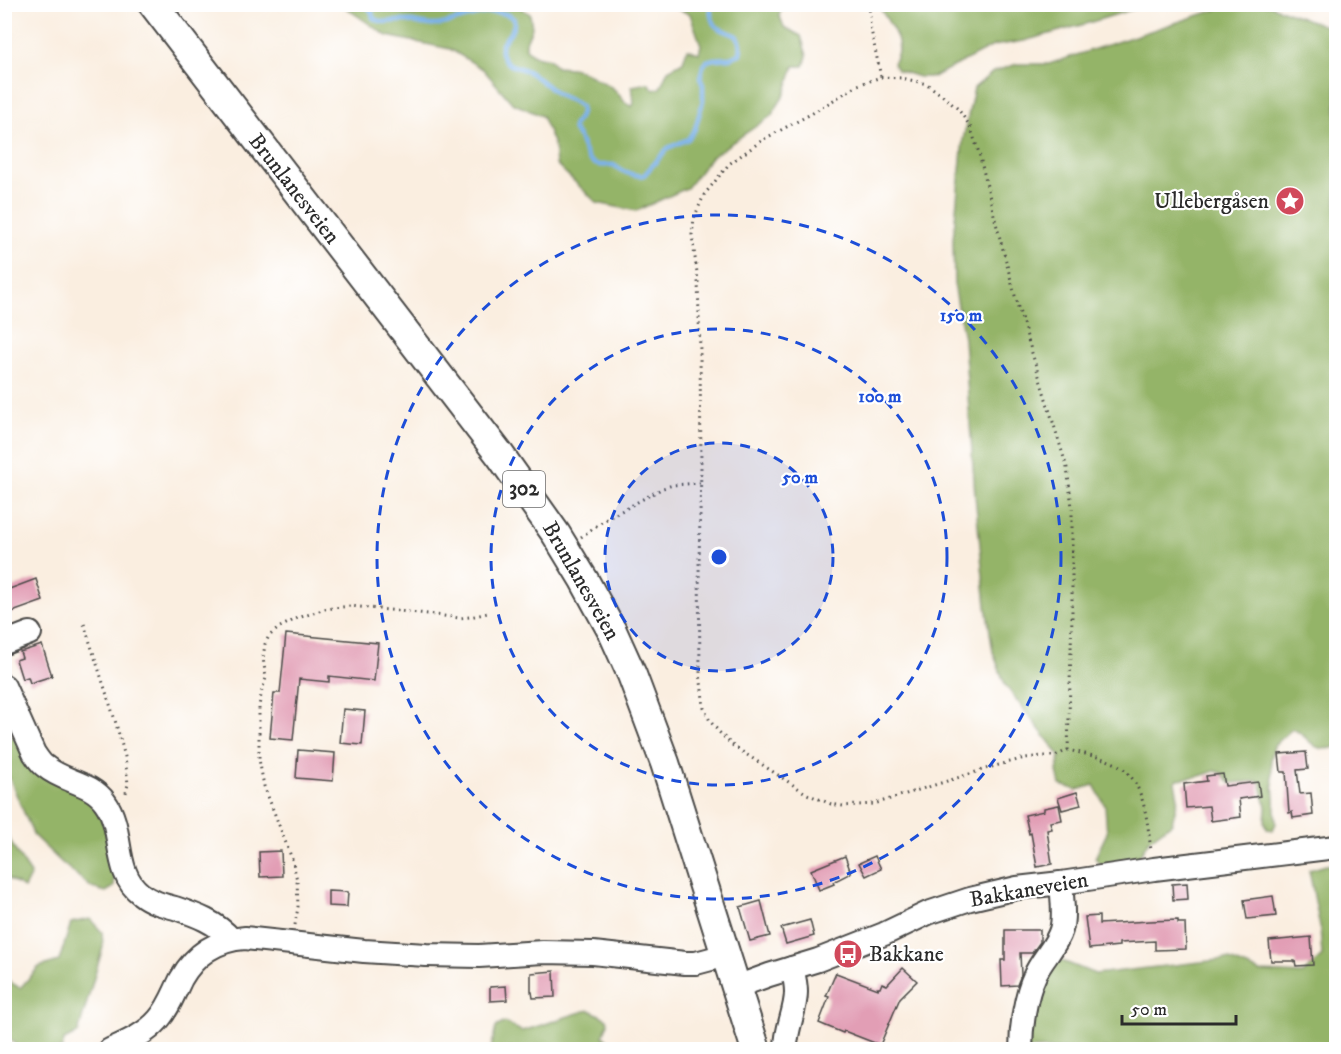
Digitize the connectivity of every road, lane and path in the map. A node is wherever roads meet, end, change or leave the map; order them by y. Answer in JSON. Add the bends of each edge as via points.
{"nodes":[{"id":1,"x":153,"y":4,"type":"edge"},
{"id":2,"x":870,"y":4,"type":"edge"},
{"id":3,"x":881,"y":77,"type":"junction"},
{"id":4,"x":700,"y":483,"type":"junction"},
{"id":5,"x":565,"y":549,"type":"junction"},
{"id":6,"x":488,"y":613,"type":"dead end"},
{"id":7,"x":84,"y":624,"type":"dead end"},
{"id":8,"x":30,"y":633,"type":"dead end"},
{"id":9,"x":4,"y":643,"type":"edge"},
{"id":10,"x":4,"y":686,"type":"edge"},
{"id":11,"x":1068,"y":750,"type":"junction"},
{"id":12,"x":112,"y":812,"type":"junction"},
{"id":13,"x":1336,"y":847,"type":"edge"},
{"id":14,"x":1154,"y":869,"type":"junction"},
{"id":15,"x":1061,"y":883,"type":"junction"},
{"id":16,"x":231,"y":939,"type":"junction"},
{"id":17,"x":293,"y":942,"type":"junction"},
{"id":18,"x":726,"y":955,"type":"junction"},
{"id":19,"x":792,"y":968,"type":"junction"},
{"id":20,"x":736,"y":987,"type":"junction"},
{"id":21,"x":110,"y":1050,"type":"edge"},
{"id":22,"x":756,"y":1050,"type":"edge"},
{"id":23,"x":786,"y":1050,"type":"edge"},
{"id":24,"x":1021,"y":1050,"type":"edge"}],
"edges":[{"from":1,"to":5,"type":"main road","name":"Brunlanesveien","number":"302","via":[[500,455]]},
{"from":2,"to":3,"type":"path"},
{"from":3,"to":4,"type":"path","via":[[858,84],[764,139],[729,164],[704,195],[692,235],[698,280]]},
{"from":3,"to":11,"type":"path","via":[[927,84],[958,109],[970,126],[1018,307],[1067,468],[1072,507]]},
{"from":4,"to":5,"type":"path","via":[[663,488],[603,521]]},
{"from":4,"to":11,"type":"path","via":[[701,690],[710,721],[732,745],[807,794],[843,806],[874,804],[995,766],[1055,756]]},
{"from":5,"to":18,"type":"main road","name":"Brunlanesveien","number":"302","via":[[613,633],[636,685]]},
{"from":6,"to":17,"type":"path","via":[[459,618],[350,606],[298,618],[269,636],[259,706],[259,759],[264,786],[297,880]]},
{"from":7,"to":12,"type":"path","via":[[127,769],[126,794]]},
{"from":8,"to":9,"type":"street"},
{"from":10,"to":12,"type":"street","via":[[40,762],[91,789]]},
{"from":11,"to":14,"type":"path","via":[[1107,760],[1130,775],[1143,801]]},
{"from":12,"to":16,"type":"street","via":[[123,866],[136,890],[149,900],[213,923]]},
{"from":13,"to":14,"type":"street","name":"Bakkaneveien"},
{"from":14,"to":15,"type":"street","name":"Bakkaneveien"},
{"from":15,"to":19,"type":"street","name":"Bakkaneveien","via":[[950,897],[928,913],[884,934]]},
{"from":15,"to":24,"type":"street","via":[[1060,933],[1035,975]]},
{"from":16,"to":17,"type":"street"},
{"from":16,"to":21,"type":"street","via":[[194,961],[157,1021]]},
{"from":17,"to":18,"type":"street","via":[[426,955],[593,953],[685,963]]},
{"from":18,"to":20,"type":"main road","name":"Brunlanesveien","number":"302"},
{"from":19,"to":20,"type":"street","name":"Bakkaneveien"},
{"from":19,"to":23,"type":"street","via":[[796,994]]},
{"from":20,"to":22,"type":"main road","name":"Brunlanesveien","number":"302"}]}
